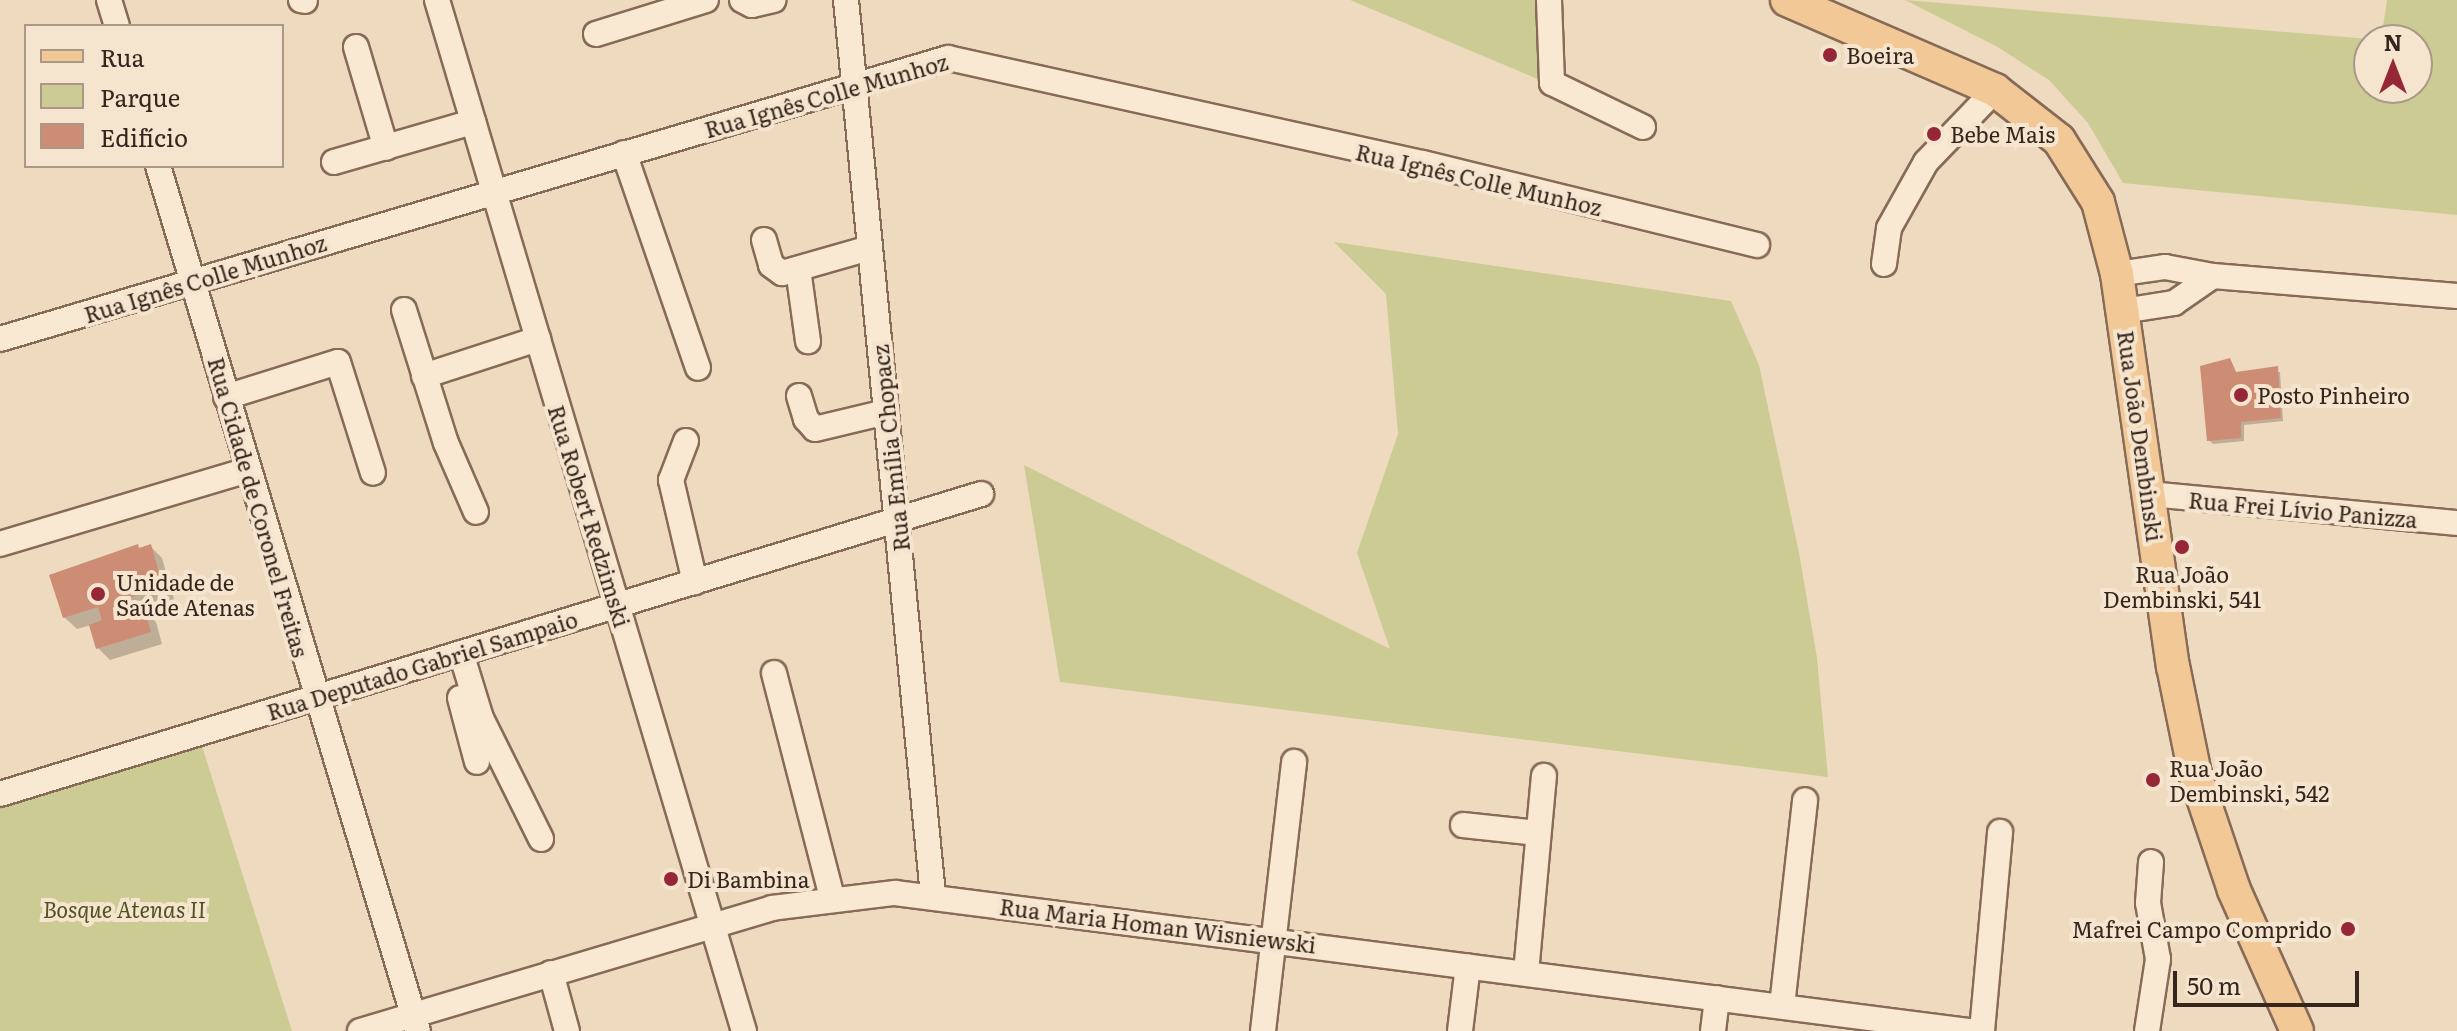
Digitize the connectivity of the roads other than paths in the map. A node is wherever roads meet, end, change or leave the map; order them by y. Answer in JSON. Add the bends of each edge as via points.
{"nodes":[{"id":1,"x":109,"y":0,"type":"edge"},
{"id":2,"x":437,"y":0,"type":"edge"},
{"id":3,"x":706,"y":0,"type":"edge"},
{"id":4,"x":742,"y":0,"type":"edge"},
{"id":5,"x":773,"y":0,"type":"edge"},
{"id":6,"x":846,"y":0,"type":"edge"},
{"id":7,"x":1549,"y":0,"type":"edge"},
{"id":8,"x":1787,"y":0,"type":"edge"},
{"id":9,"x":116,"y":24,"type":"edge"},
{"id":10,"x":596,"y":34,"type":"dead end"},
{"id":11,"x":356,"y":47,"type":"dead end"},
{"id":12,"x":854,"y":84,"type":"junction"},
{"id":13,"x":1995,"y":90,"type":"junction"},
{"id":14,"x":473,"y":122,"type":"junction"},
{"id":15,"x":1643,"y":127,"type":"dead end"},
{"id":16,"x":386,"y":148,"type":"junction"},
{"id":17,"x":624,"y":153,"type":"junction"},
{"id":18,"x":334,"y":162,"type":"dead end"},
{"id":19,"x":159,"y":168,"type":"edge"},
{"id":20,"x":494,"y":191,"type":"junction"},
{"id":21,"x":764,"y":240,"type":"dead end"},
{"id":22,"x":1757,"y":245,"type":"dead end"},
{"id":23,"x":870,"y":248,"type":"junction"},
{"id":24,"x":1884,"y":264,"type":"dead end"},
{"id":25,"x":798,"y":269,"type":"junction"},
{"id":26,"x":2117,"y":274,"type":"junction"},
{"id":27,"x":2213,"y":276,"type":"junction"},
{"id":28,"x":193,"y":282,"type":"junction"},
{"id":29,"x":2457,"y":296,"type":"edge"},
{"id":30,"x":404,"y":310,"type":"dead end"},
{"id":31,"x":2123,"y":311,"type":"junction"},
{"id":32,"x":0,"y":339,"type":"edge"},
{"id":33,"x":538,"y":339,"type":"junction"},
{"id":34,"x":808,"y":341,"type":"dead end"},
{"id":35,"x":698,"y":368,"type":"dead end"},
{"id":36,"x":424,"y":376,"type":"junction"},
{"id":37,"x":799,"y":396,"type":"dead end"},
{"id":38,"x":226,"y":397,"type":"junction"},
{"id":39,"x":886,"y":412,"type":"junction"},
{"id":40,"x":686,"y":441,"type":"dead end"},
{"id":41,"x":248,"y":470,"type":"junction"},
{"id":42,"x":373,"y":473,"type":"dead end"},
{"id":43,"x":981,"y":494,"type":"dead end"},
{"id":44,"x":2150,"y":494,"type":"junction"},
{"id":45,"x":476,"y":512,"type":"dead end"},
{"id":46,"x":897,"y":520,"type":"junction"},
{"id":47,"x":2457,"y":523,"type":"edge"},
{"id":48,"x":0,"y":544,"type":"edge"},
{"id":49,"x":695,"y":582,"type":"junction"},
{"id":50,"x":617,"y":606,"type":"junction"},
{"id":51,"x":455,"y":655,"type":"junction"},
{"id":52,"x":774,"y":673,"type":"dead end"},
{"id":53,"x":316,"y":698,"type":"junction"},
{"id":54,"x":477,"y":762,"type":"dead end"},
{"id":55,"x":1294,"y":762,"type":"dead end"},
{"id":56,"x":1544,"y":776,"type":"dead end"},
{"id":57,"x":0,"y":794,"type":"edge"},
{"id":58,"x":1805,"y":800,"type":"dead end"},
{"id":59,"x":1463,"y":825,"type":"dead end"},
{"id":60,"x":2000,"y":832,"type":"dead end"},
{"id":61,"x":1538,"y":833,"type":"junction"},
{"id":62,"x":541,"y":839,"type":"dead end"},
{"id":63,"x":2151,"y":862,"type":"dead end"},
{"id":64,"x":933,"y":896,"type":"junction"},
{"id":65,"x":832,"y":897,"type":"junction"},
{"id":66,"x":712,"y":924,"type":"junction"},
{"id":67,"x":1273,"y":940,"type":"junction"},
{"id":68,"x":1468,"y":966,"type":"junction"},
{"id":69,"x":551,"y":973,"type":"junction"},
{"id":70,"x":1526,"y":973,"type":"junction"},
{"id":71,"x":1717,"y":998,"type":"junction"},
{"id":72,"x":1782,"y":1006,"type":"junction"},
{"id":73,"x":414,"y":1024,"type":"edge"},
{"id":74,"x":360,"y":1031,"type":"edge"},
{"id":75,"x":567,"y":1031,"type":"edge"},
{"id":76,"x":744,"y":1031,"type":"edge"},
{"id":77,"x":1263,"y":1031,"type":"edge"},
{"id":78,"x":1460,"y":1031,"type":"edge"},
{"id":79,"x":1713,"y":1031,"type":"edge"},
{"id":80,"x":1970,"y":1031,"type":"edge"},
{"id":81,"x":1982,"y":1031,"type":"edge"},
{"id":82,"x":2147,"y":1031,"type":"edge"},
{"id":83,"x":2297,"y":1031,"type":"edge"}],
"edges":[{"from":1,"to":9,"type":"street"},
{"from":2,"to":14,"type":"street","name":"Rua Robert Redzimski"},
{"from":3,"to":10,"type":"street"},
{"from":4,"to":5,"type":"street","via":[[752,5]]},
{"from":6,"to":12,"type":"street","name":"Rua Emília Chopacz"},
{"from":7,"to":15,"type":"street","via":[[1552,83]]},
{"from":8,"to":13,"type":"main road","name":"Rua João Dembinski"},
{"from":11,"to":16,"type":"street"},
{"from":12,"to":17,"type":"street","name":"Rua Ignês Colle Munhoz"},
{"from":12,"to":22,"type":"street","name":"Rua Ignês Colle Munhoz","via":[[933,60],[980,61]]},
{"from":12,"to":23,"type":"street","name":"Rua Emília Chopacz"},
{"from":13,"to":24,"type":"street","via":[[1926,162],[1889,228]]},
{"from":13,"to":26,"type":"main road","name":"Rua João Dembinski","via":[[2059,140],[2083,172],[2111,237]]},
{"from":14,"to":16,"type":"street"},
{"from":14,"to":20,"type":"street","name":"Rua Robert Redzimski"},
{"from":16,"to":18,"type":"street"},
{"from":17,"to":20,"type":"street","name":"Rua Ignês Colle Munhoz"},
{"from":17,"to":35,"type":"street"},
{"from":19,"to":28,"type":"street","name":"Rua Cidade de Coronel Freitas"},
{"from":20,"to":28,"type":"street","name":"Rua Ignês Colle Munhoz"},
{"from":20,"to":33,"type":"street","name":"Rua Robert Redzimski"},
{"from":21,"to":25,"type":"street","via":[[775,270]]},
{"from":23,"to":25,"type":"street"},
{"from":23,"to":39,"type":"street","name":"Rua Emília Chopacz"},
{"from":25,"to":34,"type":"street"},
{"from":26,"to":27,"type":"street","via":[[2165,267]]},
{"from":26,"to":31,"type":"main road","name":"Rua João Dembinski"},
{"from":27,"to":29,"type":"street"},
{"from":27,"to":31,"type":"street","via":[[2174,303]]},
{"from":28,"to":32,"type":"street","name":"Rua Ignês Colle Munhoz"},
{"from":28,"to":38,"type":"street","name":"Rua Cidade de Coronel Freitas"},
{"from":30,"to":36,"type":"street"},
{"from":31,"to":44,"type":"main road","name":"Rua João Dembinski"},
{"from":33,"to":36,"type":"street"},
{"from":33,"to":50,"type":"street","name":"Rua Robert Redzimski"},
{"from":36,"to":45,"type":"street"},
{"from":37,"to":39,"type":"street","via":[[815,429]]},
{"from":38,"to":41,"type":"street","name":"Rua Cidade de Coronel Freitas"},
{"from":38,"to":42,"type":"street","via":[[338,362]]},
{"from":39,"to":46,"type":"street","name":"Rua Emília Chopacz"},
{"from":40,"to":49,"type":"street","via":[[671,480]]},
{"from":41,"to":48,"type":"street"},
{"from":41,"to":53,"type":"street","name":"Rua Cidade de Coronel Freitas"},
{"from":43,"to":46,"type":"street","name":"Rua Deputado Gabriel Sampaio"},
{"from":44,"to":47,"type":"street","name":"Rua Frei Lívio Panizza"},
{"from":44,"to":83,"type":"main road","name":"Rua João Dembinski","via":[[2173,666],[2195,774],[2234,890]]},
{"from":46,"to":49,"type":"street","name":"Rua Deputado Gabriel Sampaio"},
{"from":46,"to":64,"type":"street","name":"Rua Emília Chopacz"},
{"from":49,"to":50,"type":"street","name":"Rua Deputado Gabriel Sampaio"},
{"from":50,"to":51,"type":"street","name":"Rua Deputado Gabriel Sampaio"},
{"from":50,"to":66,"type":"street","name":"Rua Robert Redzimski"},
{"from":51,"to":53,"type":"street","name":"Rua Deputado Gabriel Sampaio"},
{"from":51,"to":54,"type":"street"},
{"from":51,"to":62,"type":"street"},
{"from":52,"to":65,"type":"street"},
{"from":53,"to":57,"type":"street","name":"Rua Deputado Gabriel Sampaio"},
{"from":53,"to":73,"type":"street","name":"Rua Cidade de Coronel Freitas"},
{"from":55,"to":67,"type":"street"},
{"from":56,"to":61,"type":"street"},
{"from":58,"to":72,"type":"street"},
{"from":59,"to":61,"type":"street"},
{"from":60,"to":81,"type":"street"},
{"from":61,"to":70,"type":"street"},
{"from":63,"to":82,"type":"street","via":[[2148,903],[2158,959]]},
{"from":64,"to":65,"type":"street","name":"Rua Maria Homan Wisniewski"},
{"from":64,"to":67,"type":"street","name":"Rua Maria Homan Wisniewski"},
{"from":65,"to":66,"type":"street","name":"Rua Maria Homan Wisniewski"},
{"from":66,"to":69,"type":"street","name":"Rua Maria Homan Wisniewski"},
{"from":66,"to":76,"type":"street","name":"Rua Robert Redzimski"},
{"from":67,"to":68,"type":"street","name":"Rua Maria Homan Wisniewski"},
{"from":67,"to":77,"type":"street"},
{"from":68,"to":70,"type":"street","name":"Rua Maria Homan Wisniewski"},
{"from":68,"to":78,"type":"street"},
{"from":69,"to":73,"type":"street","name":"Rua Maria Homan Wisniewski"},
{"from":69,"to":75,"type":"street"},
{"from":70,"to":71,"type":"street","name":"Rua Maria Homan Wisniewski"},
{"from":71,"to":72,"type":"street","name":"Rua Maria Homan Wisniewski"},
{"from":71,"to":79,"type":"street"},
{"from":72,"to":80,"type":"street","name":"Rua Maria Homan Wisniewski"},
{"from":73,"to":74,"type":"street","name":"Rua Maria Homan Wisniewski"}]}
